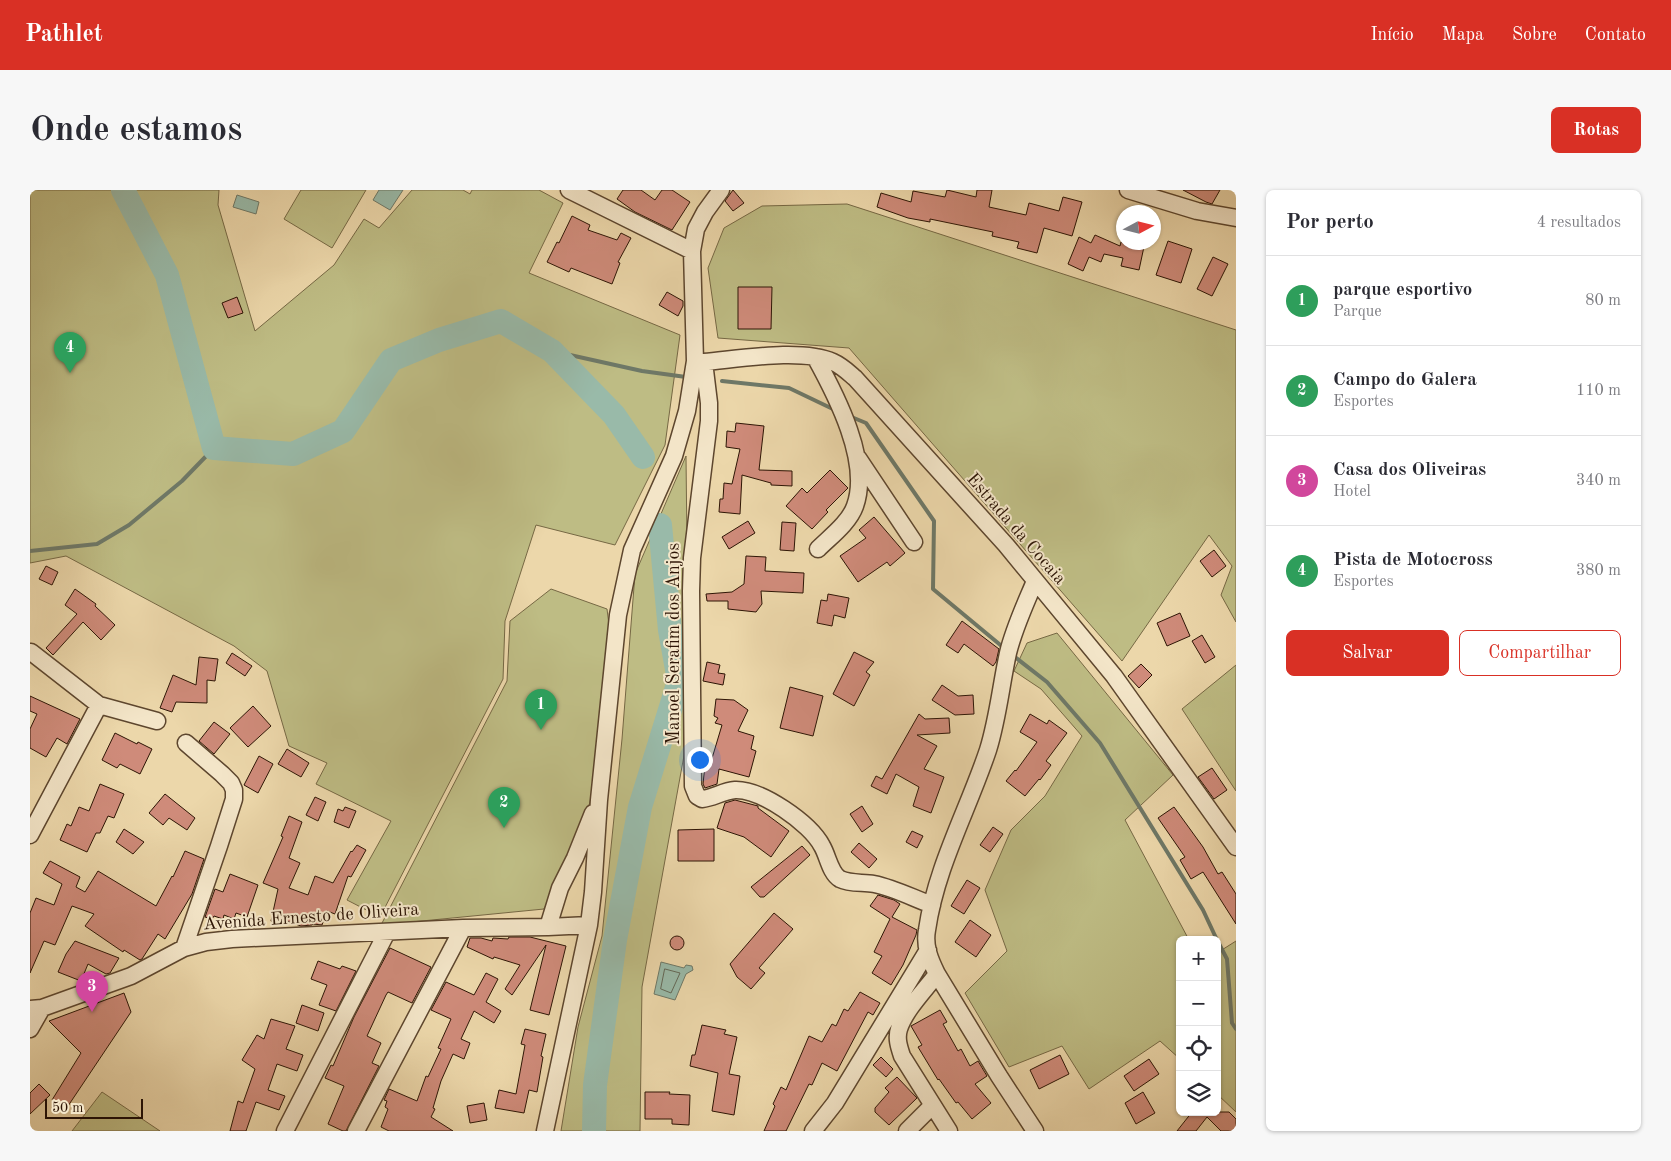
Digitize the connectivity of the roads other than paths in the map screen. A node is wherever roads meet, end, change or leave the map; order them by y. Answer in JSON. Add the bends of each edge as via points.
{"nodes":[{"id":1,"x":569,"y":190,"type":"edge"},
{"id":2,"x":721,"y":190,"type":"edge"},
{"id":3,"x":1128,"y":190,"type":"edge"},
{"id":4,"x":1236,"y":218,"type":"edge"},
{"id":5,"x":692,"y":251,"type":"junction"},
{"id":6,"x":815,"y":358,"type":"junction"},
{"id":7,"x":699,"y":361,"type":"junction"},
{"id":8,"x":855,"y":454,"type":"junction"},
{"id":9,"x":914,"y":542,"type":"dead end"},
{"id":10,"x":818,"y":549,"type":"dead end"},
{"id":11,"x":1035,"y":581,"type":"junction"},
{"id":12,"x":31,"y":652,"type":"edge"},
{"id":13,"x":99,"y":705,"type":"junction"},
{"id":14,"x":157,"y":722,"type":"dead end"},
{"id":15,"x":186,"y":743,"type":"dead end"},
{"id":16,"x":599,"y":800,"type":"junction"},
{"id":17,"x":30,"y":835,"type":"edge"},
{"id":18,"x":1236,"y":847,"type":"edge"},
{"id":19,"x":932,"y":905,"type":"junction"},
{"id":20,"x":589,"y":925,"type":"junction"},
{"id":21,"x":548,"y":927,"type":"junction"},
{"id":22,"x":463,"y":928,"type":"junction"},
{"id":23,"x":387,"y":932,"type":"junction"},
{"id":24,"x":184,"y":948,"type":"junction"},
{"id":25,"x":928,"y":950,"type":"junction"},
{"id":26,"x":937,"y":974,"type":"junction"},
{"id":27,"x":36,"y":1008,"type":"edge"},
{"id":28,"x":30,"y":1029,"type":"edge"},
{"id":29,"x":932,"y":1106,"type":"junction"},
{"id":30,"x":285,"y":1131,"type":"edge"},
{"id":31,"x":356,"y":1131,"type":"edge"},
{"id":32,"x":545,"y":1131,"type":"edge"},
{"id":33,"x":813,"y":1131,"type":"edge"},
{"id":34,"x":908,"y":1131,"type":"edge"},
{"id":35,"x":949,"y":1131,"type":"edge"},
{"id":36,"x":1035,"y":1131,"type":"edge"}],
"edges":[{"from":1,"to":5,"type":"street"},
{"from":2,"to":5,"type":"street","via":[[696,229]]},
{"from":3,"to":4,"type":"street"},
{"from":5,"to":7,"type":"street"},
{"from":6,"to":7,"type":"street","name":"Estrada da Cocaia","via":[[788,356]]},
{"from":6,"to":8,"type":"street","via":[[844,414]]},
{"from":6,"to":11,"type":"street","name":"Estrada da Cocaia","via":[[837,364],[855,378]]},
{"from":7,"to":16,"type":"street","via":[[674,456],[632,550],[625,575]]},
{"from":7,"to":19,"type":"street","name":"Manoel Serafim dos Anjos","via":[[710,403],[692,558],[694,792],[702,799],[734,790],[756,795],[805,824],[818,838],[840,879],[875,884]]},
{"from":8,"to":9,"type":"street"},
{"from":8,"to":10,"type":"street","via":[[858,493],[854,507]]},
{"from":11,"to":18,"type":"street","name":"Estrada da Cocaia","via":[[1114,676]]},
{"from":11,"to":19,"type":"street","via":[[1009,652],[988,749],[950,847]]},
{"from":12,"to":13,"type":"street"},
{"from":13,"to":14,"type":"street"},
{"from":13,"to":17,"type":"street"},
{"from":15,"to":24,"type":"street","via":[[231,783],[234,799]]},
{"from":16,"to":20,"type":"street"},
{"from":16,"to":21,"type":"street","via":[[560,888]]},
{"from":19,"to":25,"type":"street","via":[[926,933]]},
{"from":20,"to":21,"type":"street","name":"Avenida Ernesto de Oliveira"},
{"from":20,"to":32,"type":"street"},
{"from":21,"to":22,"type":"street","name":"Avenida Ernesto de Oliveira"},
{"from":22,"to":23,"type":"street","name":"Avenida Ernesto de Oliveira"},
{"from":22,"to":31,"type":"street"},
{"from":23,"to":24,"type":"street","name":"Avenida Ernesto de Oliveira","via":[[232,939]]},
{"from":23,"to":30,"type":"street"},
{"from":24,"to":27,"type":"street","name":"Avenida Ernesto de Oliveira","via":[[131,976]]},
{"from":25,"to":26,"type":"street"},
{"from":25,"to":33,"type":"street","via":[[834,1103]]},
{"from":26,"to":29,"type":"street","via":[[898,1030],[902,1056]]},
{"from":26,"to":36,"type":"street"},
{"from":27,"to":28,"type":"street"},
{"from":29,"to":34,"type":"street"},
{"from":29,"to":35,"type":"street"}]}
